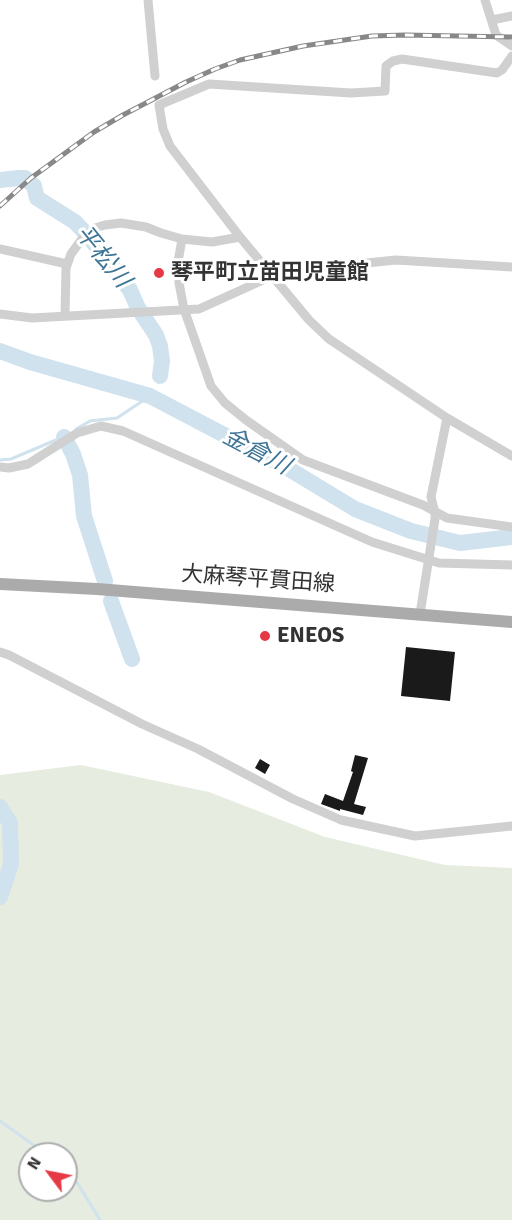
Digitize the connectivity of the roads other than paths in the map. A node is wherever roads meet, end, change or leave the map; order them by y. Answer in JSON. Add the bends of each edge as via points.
{"nodes":[{"id":1,"x":148,"y":0,"type":"edge"},
{"id":2,"x":485,"y":0,"type":"edge"},
{"id":3,"x":512,"y":16,"type":"edge"},
{"id":4,"x":492,"y":20,"type":"junction"},
{"id":5,"x":512,"y":46,"type":"edge"},
{"id":6,"x":512,"y":56,"type":"edge"},
{"id":7,"x":155,"y":76,"type":"dead end"},
{"id":8,"x":240,"y":237,"type":"junction"},
{"id":9,"x":182,"y":239,"type":"junction"},
{"id":10,"x":0,"y":249,"type":"edge"},
{"id":11,"x":67,"y":264,"type":"junction"},
{"id":12,"x":512,"y":267,"type":"edge"},
{"id":13,"x":272,"y":276,"type":"junction"},
{"id":14,"x":184,"y":309,"type":"junction"},
{"id":15,"x":0,"y":314,"type":"edge"},
{"id":16,"x":65,"y":316,"type":"junction"},
{"id":17,"x":447,"y":418,"type":"junction"},
{"id":18,"x":512,"y":456,"type":"edge"},
{"id":19,"x":0,"y":467,"type":"edge"},
{"id":20,"x":435,"y":516,"type":"junction"},
{"id":21,"x":512,"y":527,"type":"edge"},
{"id":22,"x":429,"y":557,"type":"junction"},
{"id":23,"x":512,"y":565,"type":"edge"},
{"id":24,"x":0,"y":584,"type":"edge"},
{"id":25,"x":420,"y":614,"type":"junction"},
{"id":26,"x":512,"y":622,"type":"edge"},
{"id":27,"x":0,"y":652,"type":"edge"},
{"id":28,"x":512,"y":826,"type":"edge"}],
"edges":[{"from":1,"to":7,"type":"street"},
{"from":2,"to":4,"type":"street"},
{"from":3,"to":4,"type":"street"},
{"from":4,"to":5,"type":"street","via":[[496,34]]},
{"from":6,"to":8,"type":"street","via":[[497,74],[402,59],[393,61],[386,66],[385,91],[351,93],[209,84],[159,105],[170,146]]},
{"from":8,"to":9,"type":"street","via":[[212,242]]},
{"from":8,"to":13,"type":"street"},
{"from":9,"to":11,"type":"street","via":[[146,226],[105,225],[82,239]]},
{"from":9,"to":14,"type":"street","via":[[178,262]]},
{"from":10,"to":11,"type":"street"},
{"from":11,"to":16,"type":"street"},
{"from":12,"to":13,"type":"street","via":[[396,260]]},
{"from":13,"to":14,"type":"street","via":[[199,309]]},
{"from":13,"to":17,"type":"street","via":[[329,339]]},
{"from":14,"to":16,"type":"street"},
{"from":14,"to":20,"type":"street","via":[[211,386],[225,403],[303,460],[423,505]]},
{"from":15,"to":16,"type":"street","via":[[32,318]]},
{"from":17,"to":18,"type":"street"},
{"from":17,"to":20,"type":"street","via":[[431,497]]},
{"from":19,"to":22,"type":"street","via":[[28,464],[77,433],[101,426],[123,431],[372,542]]},
{"from":20,"to":21,"type":"street"},
{"from":20,"to":22,"type":"street"},
{"from":22,"to":23,"type":"street","via":[[439,563]]},
{"from":22,"to":25,"type":"street"},
{"from":24,"to":25,"type":"main road","name":"大麻琴平貫田線"},
{"from":25,"to":26,"type":"main road","name":"大麻琴平貫田線"},
{"from":27,"to":28,"type":"street","via":[[340,820],[415,836]]}]}
